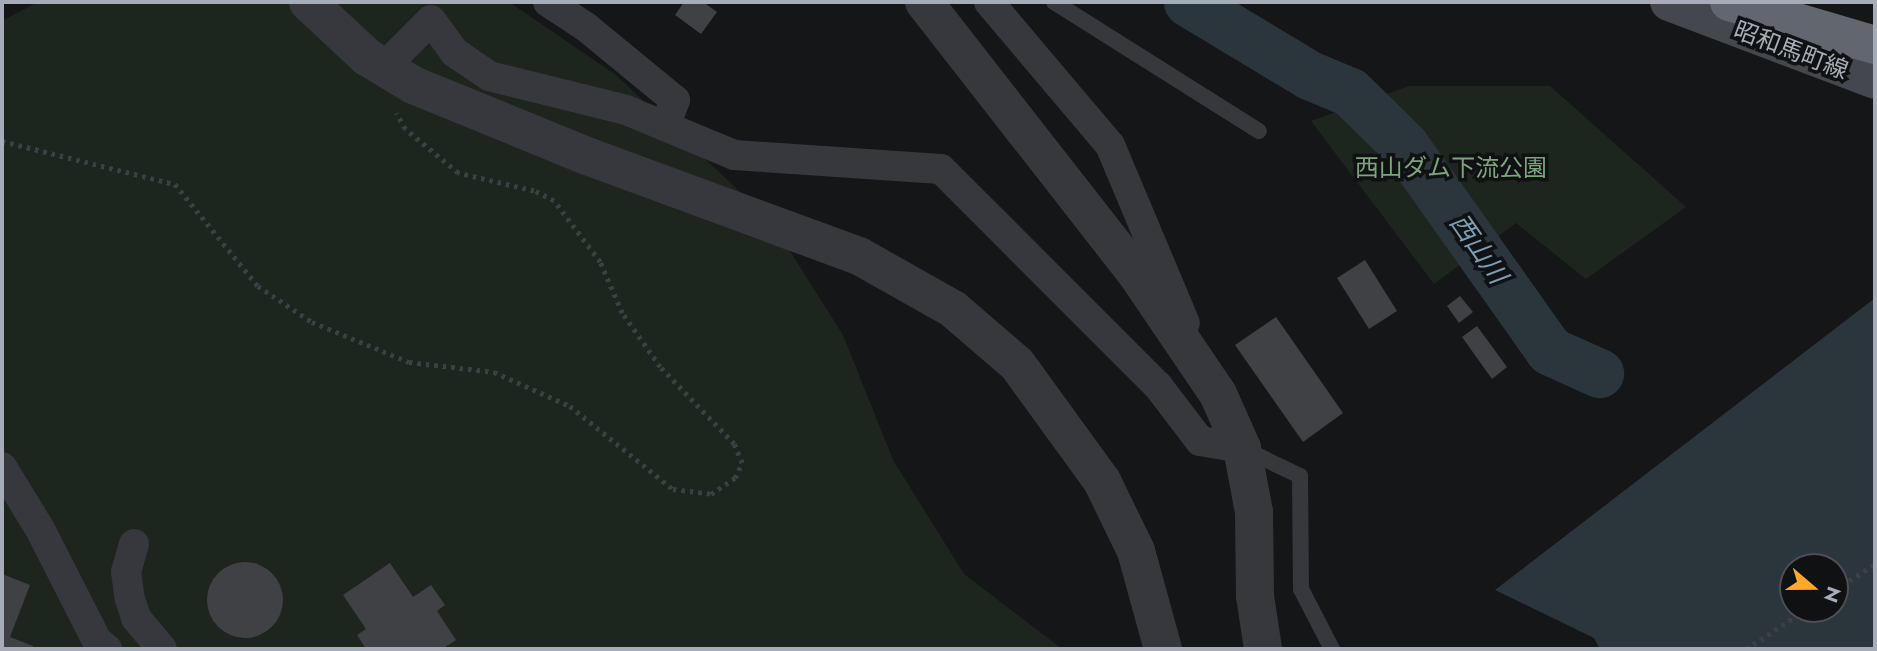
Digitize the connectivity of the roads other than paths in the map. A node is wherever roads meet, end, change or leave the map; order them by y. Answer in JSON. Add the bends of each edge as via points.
{"nodes":[{"id":1,"x":309,"y":2,"type":"edge"},
{"id":2,"x":548,"y":2,"type":"edge"},
{"id":3,"x":923,"y":2,"type":"edge"},
{"id":4,"x":989,"y":2,"type":"edge"},
{"id":5,"x":1054,"y":2,"type":"edge"},
{"id":6,"x":1669,"y":2,"type":"edge"},
{"id":7,"x":1729,"y":2,"type":"edge"},
{"id":8,"x":1770,"y":2,"type":"edge"},
{"id":9,"x":426,"y":11,"type":"edge"},
{"id":10,"x":1875,"y":44,"type":"edge"},
{"id":11,"x":384,"y":67,"type":"junction"},
{"id":12,"x":1875,"y":80,"type":"edge"},
{"id":13,"x":666,"y":126,"type":"junction"},
{"id":14,"x":1259,"y":131,"type":"dead end"},
{"id":15,"x":1218,"y":394,"type":"junction"},
{"id":16,"x":1242,"y":448,"type":"junction"},
{"id":17,"x":2,"y":467,"type":"edge"},
{"id":18,"x":134,"y":544,"type":"dead end"},
{"id":19,"x":107,"y":649,"type":"edge"},
{"id":20,"x":162,"y":649,"type":"edge"},
{"id":21,"x":1163,"y":649,"type":"edge"},
{"id":22,"x":1263,"y":649,"type":"edge"},
{"id":23,"x":1332,"y":649,"type":"edge"}],
"edges":[{"from":1,"to":11,"type":"street"},
{"from":2,"to":13,"type":"street","via":[[675,100]]},
{"from":3,"to":15,"type":"street","via":[[1136,273]]},
{"from":4,"to":15,"type":"street","via":[[1110,145]]},
{"from":5,"to":14,"type":"lane"},
{"from":6,"to":12,"type":"main road","name":"昭和馬町線"},
{"from":7,"to":10,"type":"highway"},
{"from":8,"to":10,"type":"highway"},
{"from":9,"to":11,"type":"street"},
{"from":9,"to":13,"type":"street","via":[[454,52],[489,76],[626,110]]},
{"from":11,"to":21,"type":"street","via":[[413,85],[587,156],[859,256],[953,309],[1017,364],[1102,481],[1136,551]]},
{"from":13,"to":16,"type":"street","via":[[734,155],[941,169],[1158,386],[1200,441]]},
{"from":15,"to":16,"type":"street"},
{"from":16,"to":22,"type":"street","via":[[1254,512],[1255,596]]},
{"from":16,"to":23,"type":"lane","via":[[1300,476],[1301,589]]},
{"from":17,"to":19,"type":"street","via":[[41,531],[97,641]]},
{"from":18,"to":20,"type":"street","via":[[126,572],[130,599],[136,618]]}]}
